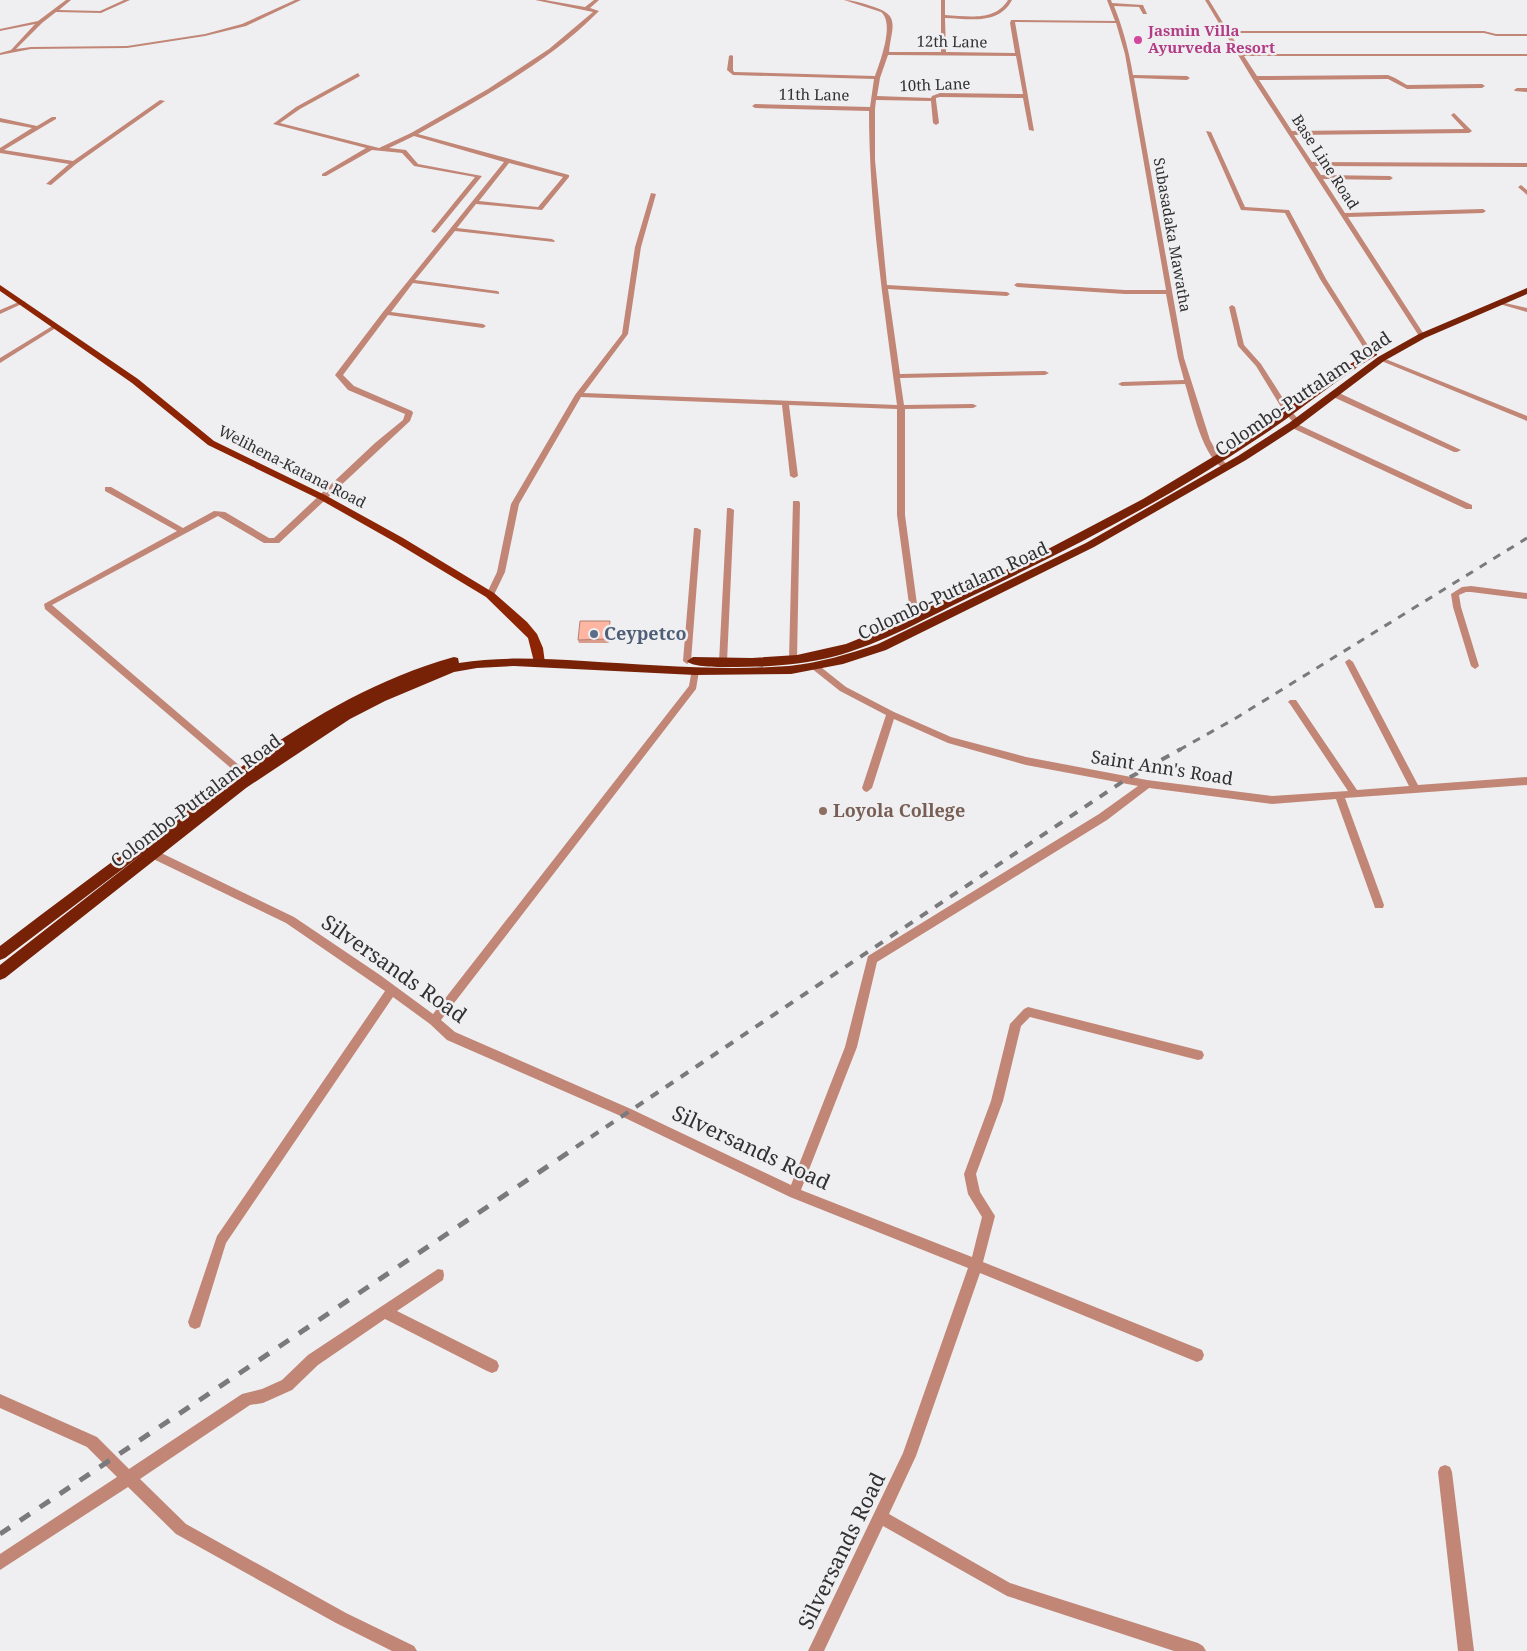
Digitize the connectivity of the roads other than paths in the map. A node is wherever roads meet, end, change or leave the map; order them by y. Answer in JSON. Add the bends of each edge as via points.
{"nodes":[{"id":1,"x":69,"y":0,"type":"edge"},
{"id":2,"x":128,"y":0,"type":"edge"},
{"id":3,"x":300,"y":0,"type":"edge"},
{"id":4,"x":537,"y":0,"type":"edge"},
{"id":5,"x":597,"y":0,"type":"edge"},
{"id":6,"x":846,"y":0,"type":"edge"},
{"id":7,"x":943,"y":0,"type":"edge"},
{"id":8,"x":1010,"y":0,"type":"edge"},
{"id":9,"x":1208,"y":0,"type":"edge"},
{"id":10,"x":1110,"y":2,"type":"edge"},
{"id":11,"x":871,"y":3,"type":"dead end"},
{"id":12,"x":864,"y":6,"type":"junction"},
{"id":13,"x":586,"y":9,"type":"junction"},
{"id":14,"x":53,"y":11,"type":"junction"},
{"id":15,"x":1145,"y":13,"type":"dead end"},
{"id":16,"x":943,"y":16,"type":"junction"},
{"id":17,"x":40,"y":22,"type":"junction"},
{"id":18,"x":1118,"y":22,"type":"junction"},
{"id":19,"x":0,"y":30,"type":"edge"},
{"id":20,"x":1228,"y":32,"type":"junction"},
{"id":21,"x":1527,"y":35,"type":"edge"},
{"id":22,"x":13,"y":50,"type":"junction"},
{"id":23,"x":886,"y":53,"type":"junction"},
{"id":24,"x":0,"y":54,"type":"edge"},
{"id":25,"x":944,"y":54,"type":"junction"},
{"id":26,"x":1018,"y":55,"type":"junction"},
{"id":27,"x":1242,"y":55,"type":"junction"},
{"id":28,"x":1527,"y":55,"type":"edge"},
{"id":29,"x":731,"y":56,"type":"dead end"},
{"id":30,"x":358,"y":75,"type":"dead end"},
{"id":31,"x":1131,"y":76,"type":"junction"},
{"id":32,"x":877,"y":78,"type":"junction"},
{"id":33,"x":1187,"y":78,"type":"dead end"},
{"id":34,"x":1255,"y":78,"type":"junction"},
{"id":35,"x":1482,"y":86,"type":"dead end"},
{"id":36,"x":1517,"y":90,"type":"dead end"},
{"id":37,"x":1527,"y":90,"type":"edge"},
{"id":38,"x":1025,"y":96,"type":"junction"},
{"id":39,"x":875,"y":98,"type":"junction"},
{"id":40,"x":162,"y":100,"type":"dead end"},
{"id":41,"x":933,"y":100,"type":"junction"},
{"id":42,"x":755,"y":106,"type":"dead end"},
{"id":43,"x":872,"y":109,"type":"junction"},
{"id":44,"x":1454,"y":115,"type":"dead end"},
{"id":45,"x":54,"y":118,"type":"dead end"},
{"id":46,"x":0,"y":120,"type":"edge"},
{"id":47,"x":936,"y":123,"type":"dead end"},
{"id":48,"x":38,"y":128,"type":"junction"},
{"id":49,"x":1032,"y":130,"type":"dead end"},
{"id":50,"x":1208,"y":132,"type":"dead end"},
{"id":51,"x":1291,"y":133,"type":"junction"},
{"id":52,"x":413,"y":134,"type":"junction"},
{"id":53,"x":371,"y":148,"type":"junction"},
{"id":54,"x":383,"y":149,"type":"junction"},
{"id":55,"x":0,"y":151,"type":"edge"},
{"id":56,"x":508,"y":161,"type":"junction"},
{"id":57,"x":74,"y":163,"type":"junction"},
{"id":58,"x":1312,"y":164,"type":"junction"},
{"id":59,"x":1527,"y":165,"type":"edge"},
{"id":60,"x":324,"y":175,"type":"dead end"},
{"id":61,"x":1320,"y":177,"type":"junction"},
{"id":62,"x":1390,"y":178,"type":"dead end"},
{"id":63,"x":49,"y":184,"type":"dead end"},
{"id":64,"x":1521,"y":188,"type":"dead end"},
{"id":65,"x":1527,"y":193,"type":"edge"},
{"id":66,"x":653,"y":194,"type":"dead end"},
{"id":67,"x":475,"y":202,"type":"junction"},
{"id":68,"x":1483,"y":211,"type":"dead end"},
{"id":69,"x":1344,"y":215,"type":"junction"},
{"id":70,"x":452,"y":229,"type":"junction"},
{"id":71,"x":434,"y":231,"type":"dead end"},
{"id":72,"x":552,"y":241,"type":"dead end"},
{"id":73,"x":411,"y":281,"type":"junction"},
{"id":74,"x":1527,"y":283,"type":"edge"},
{"id":75,"x":1017,"y":285,"type":"dead end"},
{"id":76,"x":0,"y":287,"type":"edge"},
{"id":77,"x":884,"y":287,"type":"junction"},
{"id":78,"x":1527,"y":291,"type":"edge"},
{"id":79,"x":1169,"y":292,"type":"junction"},
{"id":80,"x":497,"y":293,"type":"dead end"},
{"id":81,"x":1007,"y":294,"type":"dead end"},
{"id":82,"x":23,"y":302,"type":"junction"},
{"id":83,"x":1498,"y":302,"type":"junction"},
{"id":84,"x":1232,"y":307,"type":"dead end"},
{"id":85,"x":1527,"y":310,"type":"edge"},
{"id":86,"x":0,"y":312,"type":"edge"},
{"id":87,"x":385,"y":313,"type":"junction"},
{"id":88,"x":56,"y":326,"type":"junction"},
{"id":89,"x":483,"y":326,"type":"dead end"},
{"id":90,"x":1419,"y":333,"type":"junction"},
{"id":91,"x":1376,"y":357,"type":"junction"},
{"id":92,"x":0,"y":361,"type":"edge"},
{"id":93,"x":1045,"y":373,"type":"dead end"},
{"id":94,"x":897,"y":376,"type":"junction"},
{"id":95,"x":1188,"y":382,"type":"junction"},
{"id":96,"x":1122,"y":384,"type":"dead end"},
{"id":97,"x":1334,"y":394,"type":"junction"},
{"id":98,"x":579,"y":395,"type":"junction"},
{"id":99,"x":786,"y":402,"type":"junction"},
{"id":100,"x":974,"y":406,"type":"dead end"},
{"id":101,"x":901,"y":407,"type":"junction"},
{"id":102,"x":1293,"y":419,"type":"junction"},
{"id":103,"x":1527,"y":419,"type":"edge"},
{"id":104,"x":1457,"y":450,"type":"dead end"},
{"id":105,"x":1216,"y":459,"type":"junction"},
{"id":106,"x":1227,"y":468,"type":"junction"},
{"id":107,"x":794,"y":476,"type":"dead end"},
{"id":108,"x":108,"y":488,"type":"dead end"},
{"id":109,"x":322,"y":497,"type":"junction"},
{"id":110,"x":796,"y":503,"type":"dead end"},
{"id":111,"x":1469,"y":507,"type":"dead end"},
{"id":112,"x":730,"y":510,"type":"dead end"},
{"id":113,"x":697,"y":530,"type":"dead end"},
{"id":114,"x":182,"y":531,"type":"junction"},
{"id":115,"x":490,"y":594,"type":"junction"},
{"id":116,"x":1527,"y":596,"type":"edge"},
{"id":117,"x":915,"y":619,"type":"junction"},
{"id":118,"x":793,"y":659,"type":"junction"},
{"id":119,"x":539,"y":660,"type":"junction"},
{"id":120,"x":722,"y":662,"type":"junction"},
{"id":121,"x":810,"y":662,"type":"junction"},
{"id":122,"x":1349,"y":662,"type":"dead end"},
{"id":123,"x":691,"y":666,"type":"junction"},
{"id":124,"x":1475,"y":666,"type":"dead end"},
{"id":125,"x":1293,"y":702,"type":"dead end"},
{"id":126,"x":891,"y":714,"type":"junction"},
{"id":127,"x":242,"y":772,"type":"junction"},
{"id":128,"x":1527,"y":781,"type":"edge"},
{"id":129,"x":1148,"y":784,"type":"junction"},
{"id":130,"x":867,"y":788,"type":"dead end"},
{"id":131,"x":1415,"y":789,"type":"junction"},
{"id":132,"x":1355,"y":794,"type":"junction"},
{"id":133,"x":1339,"y":795,"type":"junction"},
{"id":134,"x":152,"y":853,"type":"junction"},
{"id":135,"x":1379,"y":905,"type":"dead end"},
{"id":136,"x":0,"y":954,"type":"edge"},
{"id":137,"x":0,"y":974,"type":"edge"},
{"id":138,"x":392,"y":990,"type":"junction"},
{"id":139,"x":434,"y":1020,"type":"junction"},
{"id":140,"x":1198,"y":1055,"type":"dead end"},
{"id":141,"x":794,"y":1192,"type":"junction"},
{"id":142,"x":976,"y":1265,"type":"junction"},
{"id":143,"x":438,"y":1275,"type":"dead end"},
{"id":144,"x":385,"y":1312,"type":"junction"},
{"id":145,"x":195,"y":1322,"type":"dead end"},
{"id":146,"x":1196,"y":1355,"type":"dead end"},
{"id":147,"x":492,"y":1366,"type":"dead end"},
{"id":148,"x":1,"y":1403,"type":"edge"},
{"id":149,"x":1446,"y":1472,"type":"dead end"},
{"id":150,"x":128,"y":1477,"type":"junction"},
{"id":151,"x":882,"y":1518,"type":"junction"},
{"id":152,"x":0,"y":1563,"type":"edge"},
{"id":153,"x":409,"y":1651,"type":"edge"},
{"id":154,"x":816,"y":1651,"type":"edge"},
{"id":155,"x":1198,"y":1651,"type":"edge"},
{"id":156,"x":1466,"y":1651,"type":"edge"}],
"edges":[{"from":1,"to":14,"type":"street"},
{"from":2,"to":14,"type":"street","via":[[101,12]]},
{"from":3,"to":22,"type":"street","via":[[235,28],[158,43],[116,48],[64,46]]},
{"from":4,"to":13,"type":"street"},
{"from":5,"to":13,"type":"street"},
{"from":6,"to":12,"type":"street"},
{"from":7,"to":16,"type":"street"},
{"from":8,"to":16,"type":"street","via":[[996,15]]},
{"from":9,"to":20,"type":"street","name":"Base Line Road"},
{"from":10,"to":15,"type":"street","via":[[1141,6]]},
{"from":10,"to":18,"type":"street","name":"Subasadaka Mawatha"},
{"from":11,"to":12,"type":"street"},
{"from":12,"to":23,"type":"street","via":[[888,15]]},
{"from":13,"to":52,"type":"street","via":[[597,11],[551,50]]},
{"from":14,"to":17,"type":"street"},
{"from":16,"to":25,"type":"street"},
{"from":17,"to":19,"type":"street"},
{"from":17,"to":22,"type":"street"},
{"from":18,"to":26,"type":"street","via":[[1013,21]]},
{"from":18,"to":31,"type":"street","name":"Subasadaka Mawatha"},
{"from":20,"to":21,"type":"street","via":[[1484,32]]},
{"from":20,"to":27,"type":"street","name":"Base Line Road"},
{"from":22,"to":24,"type":"street"},
{"from":23,"to":25,"type":"street","name":"12th Lane"},
{"from":23,"to":32,"type":"street"},
{"from":25,"to":26,"type":"street","name":"12th Lane"},
{"from":26,"to":38,"type":"street"},
{"from":27,"to":28,"type":"street"},
{"from":27,"to":34,"type":"street","name":"Base Line Road"},
{"from":29,"to":32,"type":"street","via":[[730,70],[733,73]]},
{"from":30,"to":53,"type":"street","via":[[276,124]]},
{"from":31,"to":33,"type":"street"},
{"from":31,"to":79,"type":"street","name":"Subasadaka Mawatha"},
{"from":32,"to":39,"type":"street"},
{"from":34,"to":35,"type":"street","via":[[1391,78],[1408,87]]},
{"from":34,"to":51,"type":"street","name":"Base Line Road"},
{"from":36,"to":37,"type":"street"},
{"from":38,"to":41,"type":"street","name":"10th Lane","via":[[940,95]]},
{"from":38,"to":49,"type":"street"},
{"from":39,"to":41,"type":"street","name":"10th Lane"},
{"from":39,"to":43,"type":"street"},
{"from":40,"to":57,"type":"street"},
{"from":41,"to":47,"type":"street"},
{"from":42,"to":43,"type":"street","name":"11th Lane"},
{"from":43,"to":77,"type":"street","via":[[872,160]]},
{"from":44,"to":51,"type":"street","via":[[1469,131]]},
{"from":45,"to":48,"type":"street"},
{"from":46,"to":48,"type":"street"},
{"from":48,"to":55,"type":"street"},
{"from":50,"to":91,"type":"street","via":[[1243,209],[1287,211],[1323,279]]},
{"from":51,"to":58,"type":"street","name":"Base Line Road"},
{"from":52,"to":54,"type":"street"},
{"from":52,"to":56,"type":"street"},
{"from":53,"to":54,"type":"street"},
{"from":53,"to":60,"type":"street"},
{"from":54,"to":71,"type":"street","via":[[404,150],[416,165],[479,176]]},
{"from":55,"to":57,"type":"street"},
{"from":56,"to":67,"type":"street"},
{"from":56,"to":67,"type":"street","via":[[567,176],[540,209]]},
{"from":57,"to":63,"type":"street"},
{"from":58,"to":59,"type":"street"},
{"from":58,"to":61,"type":"street","name":"Base Line Road"},
{"from":61,"to":62,"type":"street"},
{"from":61,"to":69,"type":"street","name":"Base Line Road"},
{"from":64,"to":65,"type":"street"},
{"from":66,"to":98,"type":"street","via":[[638,247],[625,334]]},
{"from":67,"to":70,"type":"street"},
{"from":68,"to":69,"type":"street"},
{"from":69,"to":90,"type":"street","name":"Base Line Road"},
{"from":70,"to":72,"type":"street"},
{"from":70,"to":73,"type":"street"},
{"from":73,"to":80,"type":"street"},
{"from":73,"to":87,"type":"street"},
{"from":74,"to":90,"type":"highway","name":"Colombo-Puttalam Road","via":[[1497,294]]},
{"from":75,"to":79,"type":"street"},
{"from":76,"to":82,"type":"main road","name":"Welihena-Katana Road"},
{"from":77,"to":81,"type":"street"},
{"from":77,"to":94,"type":"street"},
{"from":78,"to":83,"type":"highway","name":"Colombo-Puttalam Road"},
{"from":79,"to":95,"type":"street","name":"Subasadaka Mawatha"},
{"from":82,"to":86,"type":"street"},
{"from":82,"to":88,"type":"main road","name":"Welihena-Katana Road"},
{"from":83,"to":85,"type":"street"},
{"from":83,"to":90,"type":"highway","name":"Colombo-Puttalam Road"},
{"from":84,"to":102,"type":"street","via":[[1241,346],[1259,365]]},
{"from":87,"to":89,"type":"street"},
{"from":87,"to":109,"type":"street","via":[[339,374],[351,388],[409,413],[406,421]]},
{"from":88,"to":92,"type":"street"},
{"from":88,"to":109,"type":"main road","name":"Welihena-Katana Road","via":[[135,381],[210,443]]},
{"from":90,"to":91,"type":"highway","name":"Colombo-Puttalam Road"},
{"from":91,"to":97,"type":"highway","name":"Colombo-Puttalam Road"},
{"from":91,"to":102,"type":"highway","name":"Colombo-Puttalam Road","via":[[1343,372]]},
{"from":91,"to":103,"type":"street"},
{"from":93,"to":94,"type":"street"},
{"from":94,"to":101,"type":"street"},
{"from":95,"to":96,"type":"street"},
{"from":95,"to":105,"type":"street","name":"Subasadaka Mawatha","via":[[1206,440]]},
{"from":97,"to":102,"type":"highway","name":"Colombo-Puttalam Road"},
{"from":97,"to":104,"type":"street"},
{"from":98,"to":99,"type":"street"},
{"from":98,"to":115,"type":"street","via":[[515,504],[501,572]]},
{"from":99,"to":101,"type":"street"},
{"from":99,"to":107,"type":"street"},
{"from":100,"to":101,"type":"street"},
{"from":101,"to":117,"type":"street","via":[[901,515]]},
{"from":102,"to":105,"type":"highway","name":"Colombo-Puttalam Road"},
{"from":102,"to":106,"type":"highway","name":"Colombo-Puttalam Road"},
{"from":102,"to":111,"type":"street"},
{"from":105,"to":106,"type":"street","name":"Subasadaka Mawatha"},
{"from":105,"to":117,"type":"highway","name":"Colombo-Puttalam Road","via":[[1070,543]]},
{"from":106,"to":121,"type":"highway","name":"Colombo-Puttalam Road","via":[[1090,545],[928,626],[843,660]]},
{"from":108,"to":114,"type":"street"},
{"from":109,"to":114,"type":"street","via":[[276,541],[267,541],[217,513]]},
{"from":109,"to":115,"type":"main road","name":"Welihena-Katana Road"},
{"from":110,"to":118,"type":"street"},
{"from":112,"to":120,"type":"street"},
{"from":113,"to":123,"type":"street"},
{"from":114,"to":127,"type":"street","via":[[48,604],[48,607]]},
{"from":115,"to":119,"type":"main road","name":"Welihena-Katana Road","via":[[533,637]]},
{"from":116,"to":124,"type":"street","via":[[1471,589],[1455,594]]},
{"from":117,"to":121,"type":"highway","name":"Colombo-Puttalam Road"},
{"from":118,"to":120,"type":"highway","name":"Colombo-Puttalam Road"},
{"from":118,"to":121,"type":"highway","name":"Colombo-Puttalam Road"},
{"from":119,"to":123,"type":"highway","name":"Colombo-Puttalam Road"},
{"from":119,"to":127,"type":"highway","name":"Colombo-Puttalam Road","via":[[491,656],[456,660],[418,671],[353,702],[294,736]]},
{"from":119,"to":134,"type":"highway","name":"Colombo-Puttalam Road","via":[[489,662],[452,668],[344,716],[241,784]]},
{"from":120,"to":123,"type":"highway","name":"Colombo-Puttalam Road"},
{"from":121,"to":123,"type":"highway","name":"Colombo-Puttalam Road","via":[[773,670]]},
{"from":121,"to":126,"type":"street","name":"Saint Ann's Road","via":[[843,689]]},
{"from":122,"to":131,"type":"street"},
{"from":123,"to":139,"type":"street","via":[[693,687]]},
{"from":125,"to":132,"type":"street"},
{"from":126,"to":129,"type":"street","name":"Saint Ann's Road","via":[[948,740],[1026,761]]},
{"from":126,"to":130,"type":"street"},
{"from":127,"to":136,"type":"highway","name":"Colombo-Puttalam Road"},
{"from":128,"to":131,"type":"street","name":"Saint Ann's Road"},
{"from":129,"to":133,"type":"street","name":"Saint Ann's Road","via":[[1272,800]]},
{"from":129,"to":141,"type":"street","via":[[1103,817],[872,959],[851,1047]]},
{"from":131,"to":132,"type":"street","name":"Saint Ann's Road"},
{"from":132,"to":133,"type":"street","name":"Saint Ann's Road"},
{"from":133,"to":135,"type":"street"},
{"from":134,"to":137,"type":"highway","name":"Colombo-Puttalam Road"},
{"from":134,"to":138,"type":"street","name":"Silversands Road","via":[[290,920]]},
{"from":138,"to":139,"type":"street","name":"Silversands Road"},
{"from":138,"to":145,"type":"street","via":[[221,1240]]},
{"from":139,"to":141,"type":"street","name":"Silversands Road","via":[[451,1036],[627,1113]]},
{"from":140,"to":142,"type":"street","via":[[1028,1012],[1016,1024],[997,1101],[970,1174],[974,1194],[989,1216]]},
{"from":141,"to":142,"type":"street","name":"Silversands Road"},
{"from":142,"to":146,"type":"street"},
{"from":142,"to":151,"type":"street","name":"Silversands Road","via":[[910,1456]]},
{"from":143,"to":144,"type":"street"},
{"from":144,"to":147,"type":"street"},
{"from":144,"to":150,"type":"street","via":[[313,1360],[287,1385],[247,1399]]},
{"from":148,"to":150,"type":"street","via":[[92,1442]]},
{"from":149,"to":156,"type":"street"},
{"from":150,"to":152,"type":"street"},
{"from":150,"to":153,"type":"street","via":[[181,1529],[342,1618]]},
{"from":151,"to":154,"type":"street","name":"Silversands Road"},
{"from":151,"to":155,"type":"street","via":[[1007,1589]]}]}
